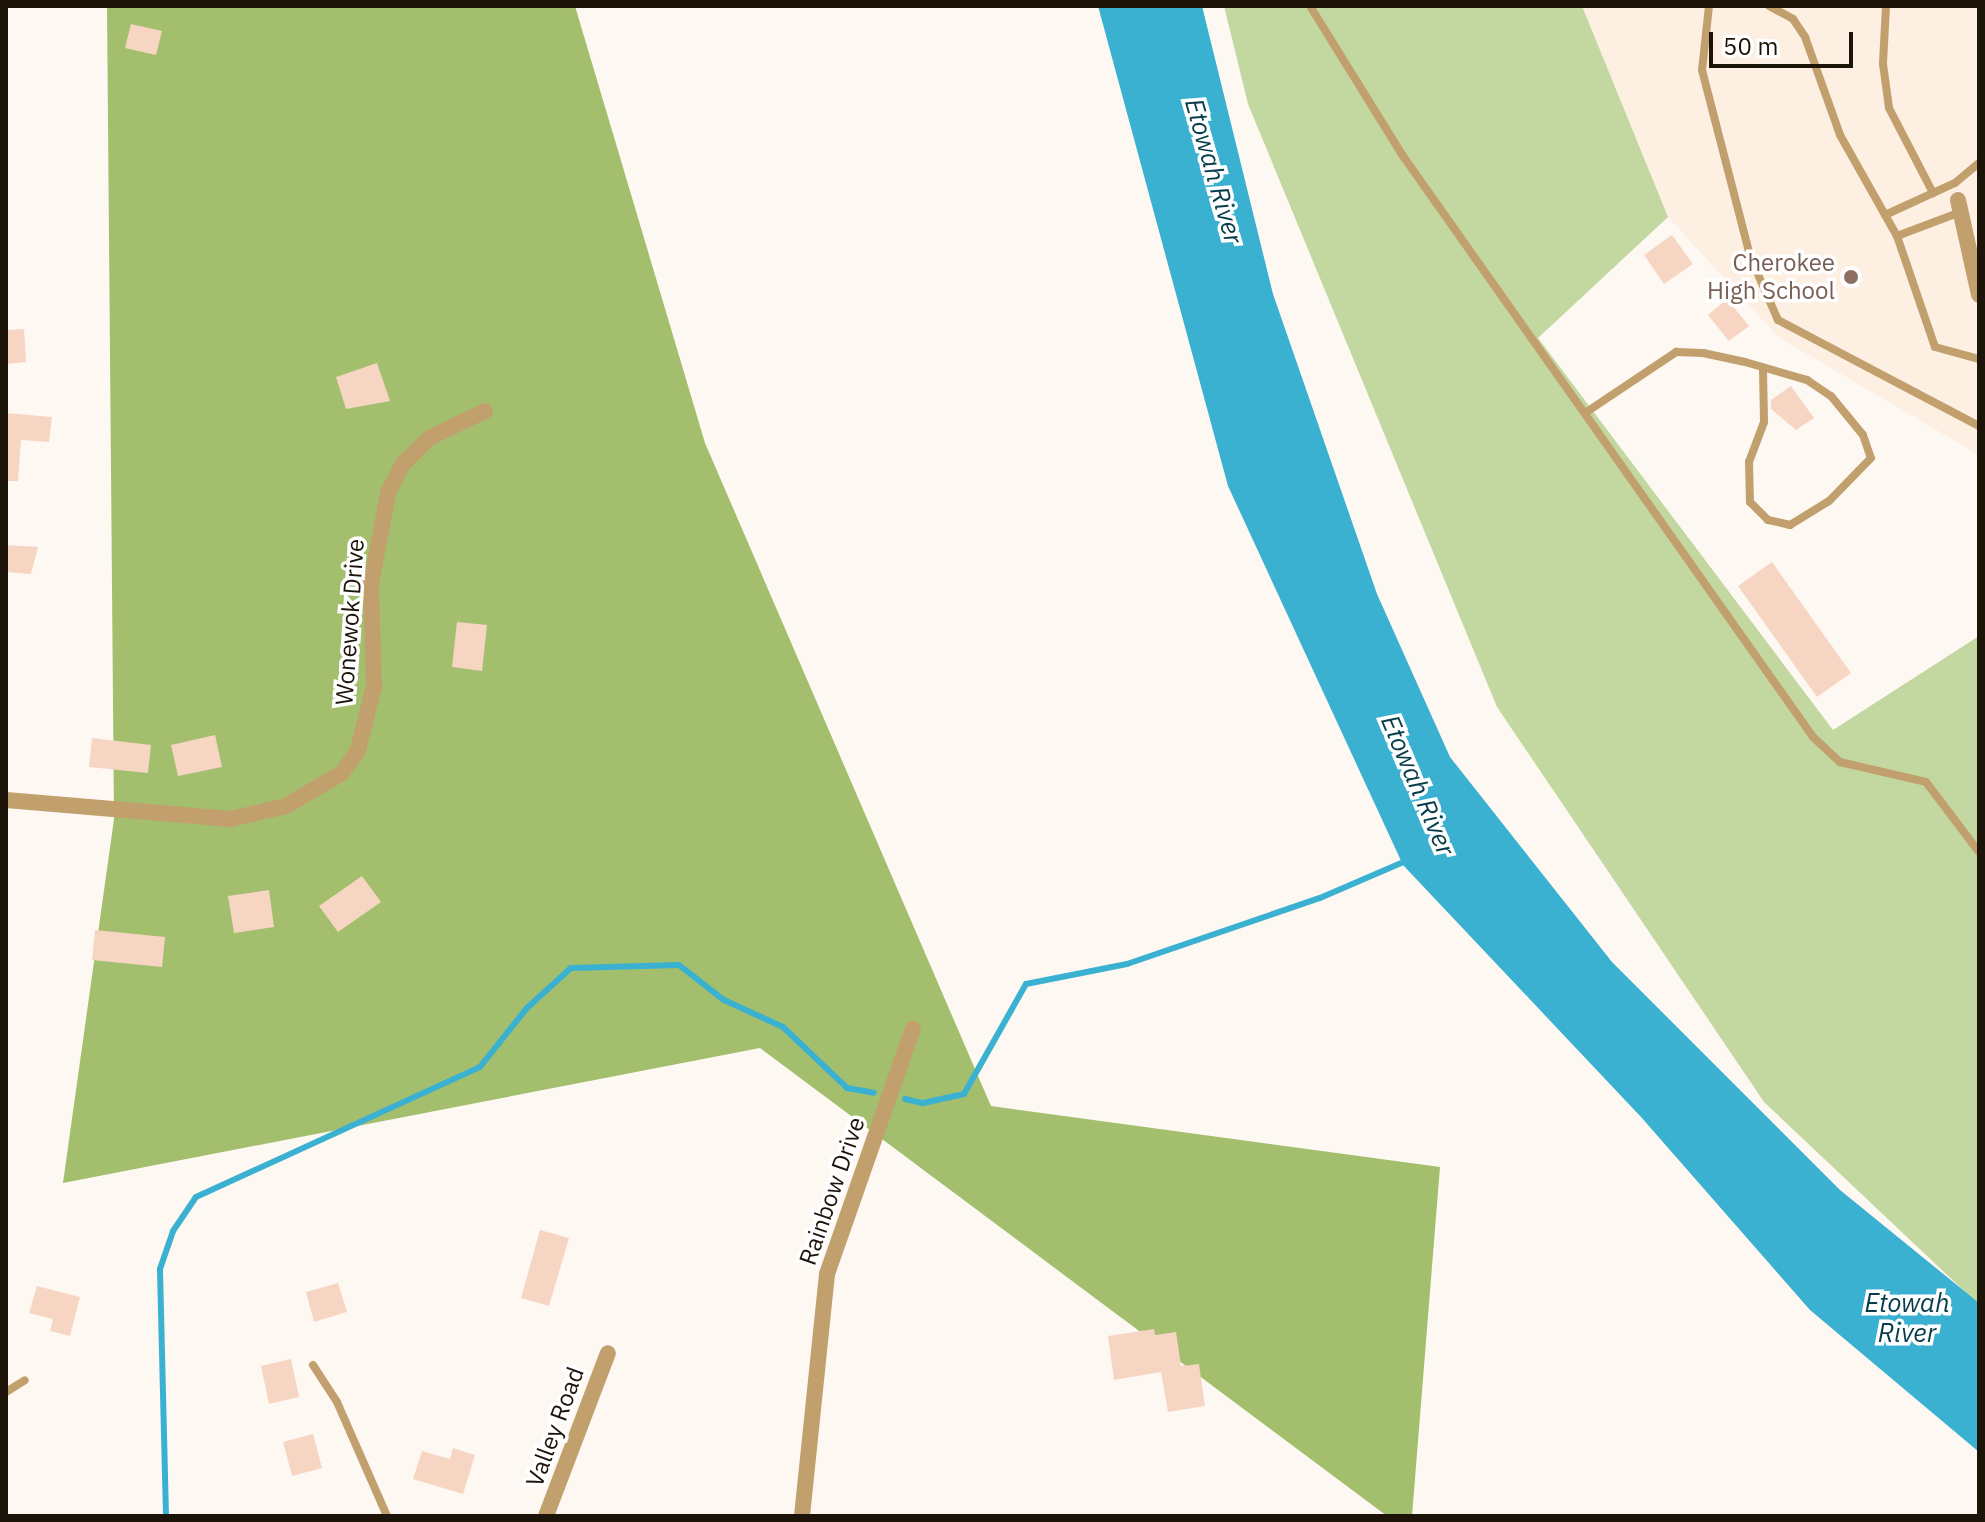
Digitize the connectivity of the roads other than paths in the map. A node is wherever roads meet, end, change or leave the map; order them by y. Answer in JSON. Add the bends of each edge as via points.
{"nodes":[{"id":1,"x":1310,"y":6,"type":"edge"},
{"id":2,"x":1709,"y":6,"type":"edge"},
{"id":3,"x":1769,"y":6,"type":"edge"},
{"id":4,"x":1886,"y":6,"type":"edge"},
{"id":5,"x":1979,"y":163,"type":"edge"},
{"id":6,"x":1933,"y":193,"type":"junction"},
{"id":7,"x":1959,"y":206,"type":"joint"},
{"id":8,"x":1885,"y":215,"type":"junction"},
{"id":9,"x":1897,"y":236,"type":"junction"},
{"id":10,"x":1979,"y":295,"type":"edge"},
{"id":11,"x":1979,"y":359,"type":"edge"},
{"id":12,"x":1763,"y":368,"type":"junction"},
{"id":13,"x":485,"y":411,"type":"dead end"},
{"id":14,"x":1585,"y":413,"type":"junction"},
{"id":15,"x":1979,"y":426,"type":"edge"},
{"id":16,"x":6,"y":800,"type":"edge"},
{"id":17,"x":1979,"y":852,"type":"edge"},
{"id":18,"x":913,"y":1029,"type":"dead end"},
{"id":19,"x":608,"y":1353,"type":"dead end"},
{"id":20,"x":313,"y":1365,"type":"dead end"},
{"id":21,"x":25,"y":1380,"type":"dead end"},
{"id":22,"x":6,"y":1392,"type":"edge"},
{"id":23,"x":387,"y":1516,"type":"edge"},
{"id":24,"x":546,"y":1516,"type":"edge"},
{"id":25,"x":802,"y":1516,"type":"edge"}],
"edges":[{"from":1,"to":14,"type":"lane","via":[[1403,156]]},
{"from":2,"to":15,"type":"lane","via":[[1702,70],[1750,256],[1778,320]]},
{"from":3,"to":8,"type":"lane","via":[[1793,19],[1805,37],[1840,135]]},
{"from":4,"to":6,"type":"lane","via":[[1883,64],[1889,108]]},
{"from":5,"to":6,"type":"lane"},
{"from":6,"to":8,"type":"lane"},
{"from":7,"to":9,"type":"lane"},
{"from":7,"to":10,"type":"street"},
{"from":8,"to":9,"type":"lane"},
{"from":9,"to":11,"type":"lane","via":[[1935,347]]},
{"from":12,"to":12,"type":"lane","via":[[1807,380],[1831,396],[1863,435],[1871,458],[1829,501],[1790,525],[1768,520],[1750,502],[1749,462],[1764,422]]},
{"from":12,"to":14,"type":"lane","via":[[1676,352]]},
{"from":13,"to":16,"type":"street","name":"Wonewok Drive","via":[[429,438],[388,493],[371,584],[374,686],[358,750],[342,773],[286,806],[231,819]]},
{"from":14,"to":17,"type":"lane","via":[[1830,756],[1926,782]]},
{"from":18,"to":25,"type":"street","name":"Rainbow Drive","via":[[827,1274]]},
{"from":19,"to":24,"type":"street","name":"Valley Road"},
{"from":20,"to":23,"type":"lane","via":[[337,1402]]},
{"from":21,"to":22,"type":"lane"}]}
